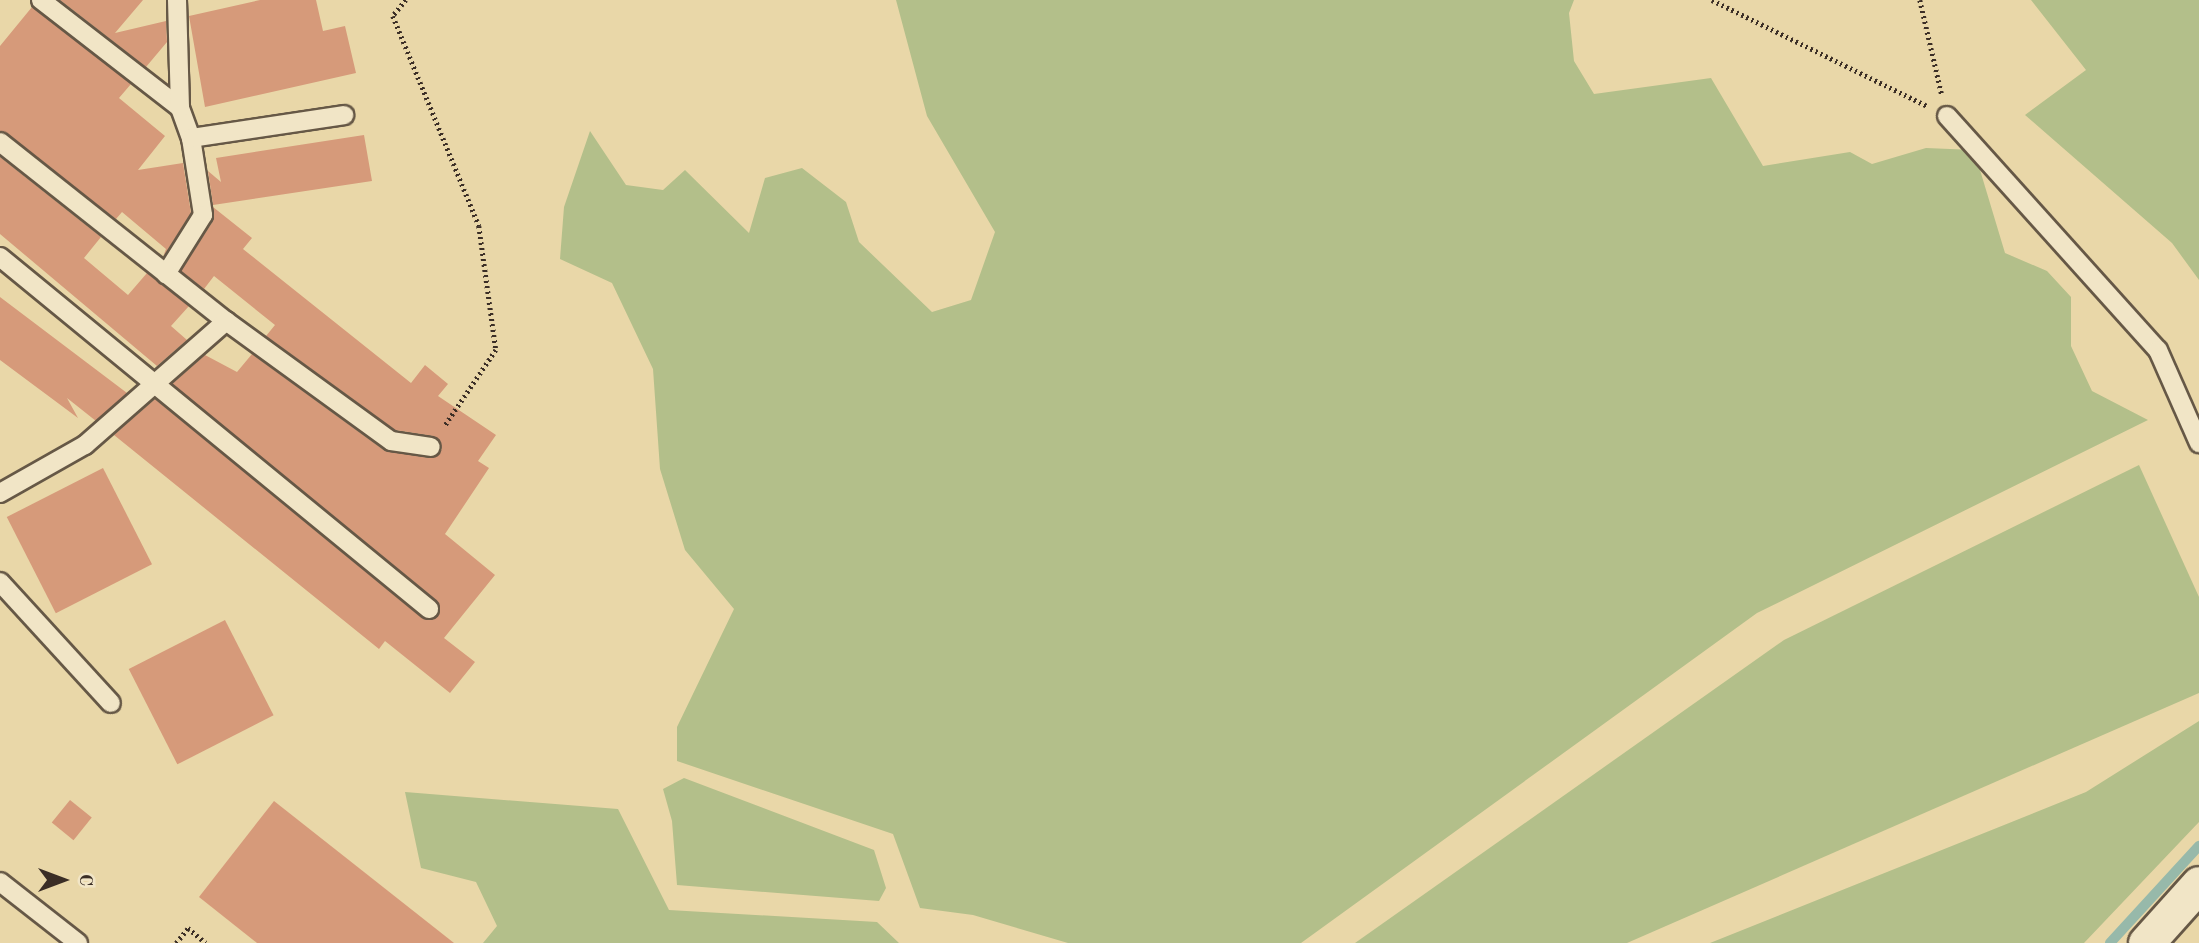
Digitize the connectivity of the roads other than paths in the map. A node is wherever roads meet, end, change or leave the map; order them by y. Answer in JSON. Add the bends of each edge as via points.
{"nodes":[{"id":1,"x":41,"y":0,"type":"edge"},
{"id":2,"x":177,"y":0,"type":"edge"},
{"id":3,"x":180,"y":108,"type":"junction"},
{"id":4,"x":344,"y":115,"type":"dead end"},
{"id":5,"x":1947,"y":116,"type":"road end"},
{"id":6,"x":191,"y":138,"type":"junction"},
{"id":7,"x":0,"y":142,"type":"edge"},
{"id":8,"x":0,"y":257,"type":"edge"},
{"id":9,"x":166,"y":274,"type":"junction"},
{"id":10,"x":226,"y":321,"type":"junction"},
{"id":11,"x":157,"y":385,"type":"junction"},
{"id":12,"x":2199,"y":443,"type":"edge"},
{"id":13,"x":431,"y":447,"type":"road end"},
{"id":14,"x":0,"y":494,"type":"edge"},
{"id":15,"x":0,"y":582,"type":"edge"},
{"id":16,"x":429,"y":609,"type":"dead end"},
{"id":17,"x":111,"y":703,"type":"dead end"},
{"id":18,"x":0,"y":882,"type":"edge"},
{"id":19,"x":2199,"y":884,"type":"edge"},
{"id":20,"x":78,"y":943,"type":"edge"},
{"id":21,"x":2146,"y":943,"type":"edge"}],
"edges":[{"from":1,"to":3,"type":"lane"},
{"from":2,"to":3,"type":"lane"},
{"from":3,"to":6,"type":"lane"},
{"from":4,"to":6,"type":"lane"},
{"from":5,"to":12,"type":"lane","via":[[2158,350]]},
{"from":6,"to":9,"type":"lane","via":[[203,215]]},
{"from":7,"to":9,"type":"lane"},
{"from":8,"to":11,"type":"lane"},
{"from":9,"to":10,"type":"lane"},
{"from":10,"to":11,"type":"lane"},
{"from":10,"to":13,"type":"lane","via":[[391,441]]},
{"from":11,"to":14,"type":"lane","via":[[85,445]]},
{"from":11,"to":16,"type":"lane"},
{"from":15,"to":17,"type":"lane"},
{"from":18,"to":20,"type":"lane"},
{"from":19,"to":21,"type":"street"}]}
